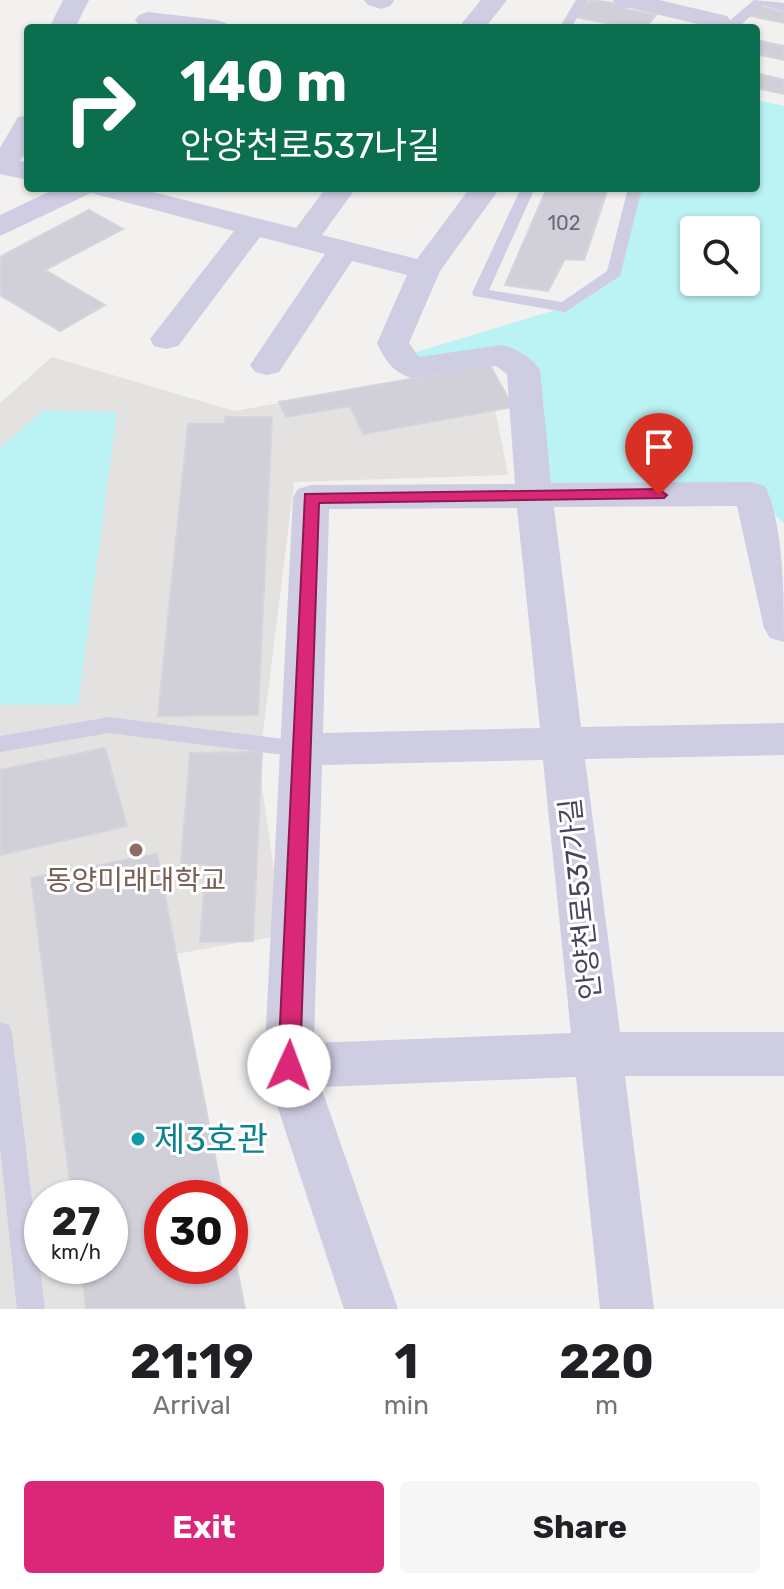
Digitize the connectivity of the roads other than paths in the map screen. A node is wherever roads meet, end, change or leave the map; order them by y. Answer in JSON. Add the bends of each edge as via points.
{"nodes":[{"id":1,"x":76,"y":0,"type":"edge"},
{"id":2,"x":494,"y":0,"type":"edge"},
{"id":3,"x":582,"y":0,"type":"edge"},
{"id":4,"x":760,"y":1,"type":"edge"},
{"id":5,"x":784,"y":7,"type":"edge"},
{"id":6,"x":643,"y":8,"type":"edge"},
{"id":7,"x":148,"y":20,"type":"dead end"},
{"id":8,"x":726,"y":22,"type":"joint"},
{"id":9,"x":64,"y":24,"type":"edge"},
{"id":10,"x":182,"y":24,"type":"edge"},
{"id":11,"x":474,"y":24,"type":"edge"},
{"id":12,"x":567,"y":24,"type":"edge"},
{"id":13,"x":24,"y":109,"type":"edge"},
{"id":14,"x":0,"y":110,"type":"edge"},
{"id":15,"x":24,"y":130,"type":"edge"},
{"id":16,"x":24,"y":170,"type":"edge"},
{"id":17,"x":72,"y":192,"type":"edge"},
{"id":18,"x":118,"y":192,"type":"edge"},
{"id":19,"x":235,"y":192,"type":"edge"},
{"id":20,"x":338,"y":192,"type":"edge"},
{"id":21,"x":482,"y":192,"type":"edge"},
{"id":22,"x":526,"y":192,"type":"edge"},
{"id":23,"x":634,"y":192,"type":"edge"},
{"id":24,"x":216,"y":216,"type":"junction"},
{"id":25,"x":253,"y":226,"type":"junction"},
{"id":26,"x":0,"y":227,"type":"edge"},
{"id":27,"x":304,"y":238,"type":"junction"},
{"id":28,"x":344,"y":249,"type":"junction"},
{"id":29,"x":425,"y":270,"type":"junction"},
{"id":30,"x":166,"y":339,"type":"dead end"},
{"id":31,"x":267,"y":365,"type":"dead end"},
{"id":32,"x":534,"y":495,"type":"junction"},
{"id":33,"x":784,"y":628,"type":"edge"},
{"id":34,"x":784,"y":739,"type":"edge"},
{"id":35,"x":0,"y":744,"type":"edge"},
{"id":36,"x":563,"y":745,"type":"junction"},
{"id":37,"x":301,"y":749,"type":"junction"},
{"id":38,"x":0,"y":1033,"type":"edge"},
{"id":39,"x":598,"y":1054,"type":"junction"},
{"id":40,"x":784,"y":1054,"type":"edge"},
{"id":41,"x":289,"y":1066,"type":"junction"},
{"id":42,"x":31,"y":1309,"type":"edge"},
{"id":43,"x":371,"y":1309,"type":"edge"},
{"id":44,"x":627,"y":1309,"type":"edge"}],
"edges":[{"from":1,"to":9,"type":"street"},
{"from":2,"to":11,"type":"street"},
{"from":3,"to":12,"type":"lane"},
{"from":4,"to":5,"type":"lane"},
{"from":4,"to":8,"type":"lane"},
{"from":6,"to":8,"type":"street"},
{"from":7,"to":10,"type":"street"},
{"from":13,"to":14,"type":"street"},
{"from":15,"to":16,"type":"street","via":[[0,165]]},
{"from":17,"to":26,"type":"street"},
{"from":18,"to":24,"type":"street"},
{"from":19,"to":24,"type":"street"},
{"from":20,"to":27,"type":"street"},
{"from":21,"to":29,"type":"street"},
{"from":22,"to":23,"type":"lane","via":[[480,293],[565,307],[614,273]]},
{"from":24,"to":25,"type":"street"},
{"from":25,"to":27,"type":"street"},
{"from":25,"to":30,"type":"street"},
{"from":27,"to":28,"type":"street"},
{"from":28,"to":29,"type":"street"},
{"from":28,"to":31,"type":"street"},
{"from":29,"to":32,"type":"street","name":"안양천로537가길","via":[[393,343],[412,368],[502,355],[523,370]]},
{"from":32,"to":33,"type":"street","via":[[752,494]]},
{"from":32,"to":36,"type":"street","name":"안양천로537가길"},
{"from":32,"to":37,"type":"street","via":[[311,497]]},
{"from":34,"to":36,"type":"street"},
{"from":35,"to":37,"type":"lane","via":[[109,725]]},
{"from":36,"to":37,"type":"street"},
{"from":36,"to":39,"type":"street","name":"안양천로537가길"},
{"from":37,"to":41,"type":"street"},
{"from":38,"to":42,"type":"lane"},
{"from":39,"to":40,"type":"street"},
{"from":39,"to":41,"type":"street"},
{"from":39,"to":44,"type":"street","name":"안양천로537가길"},
{"from":41,"to":43,"type":"street"}]}
